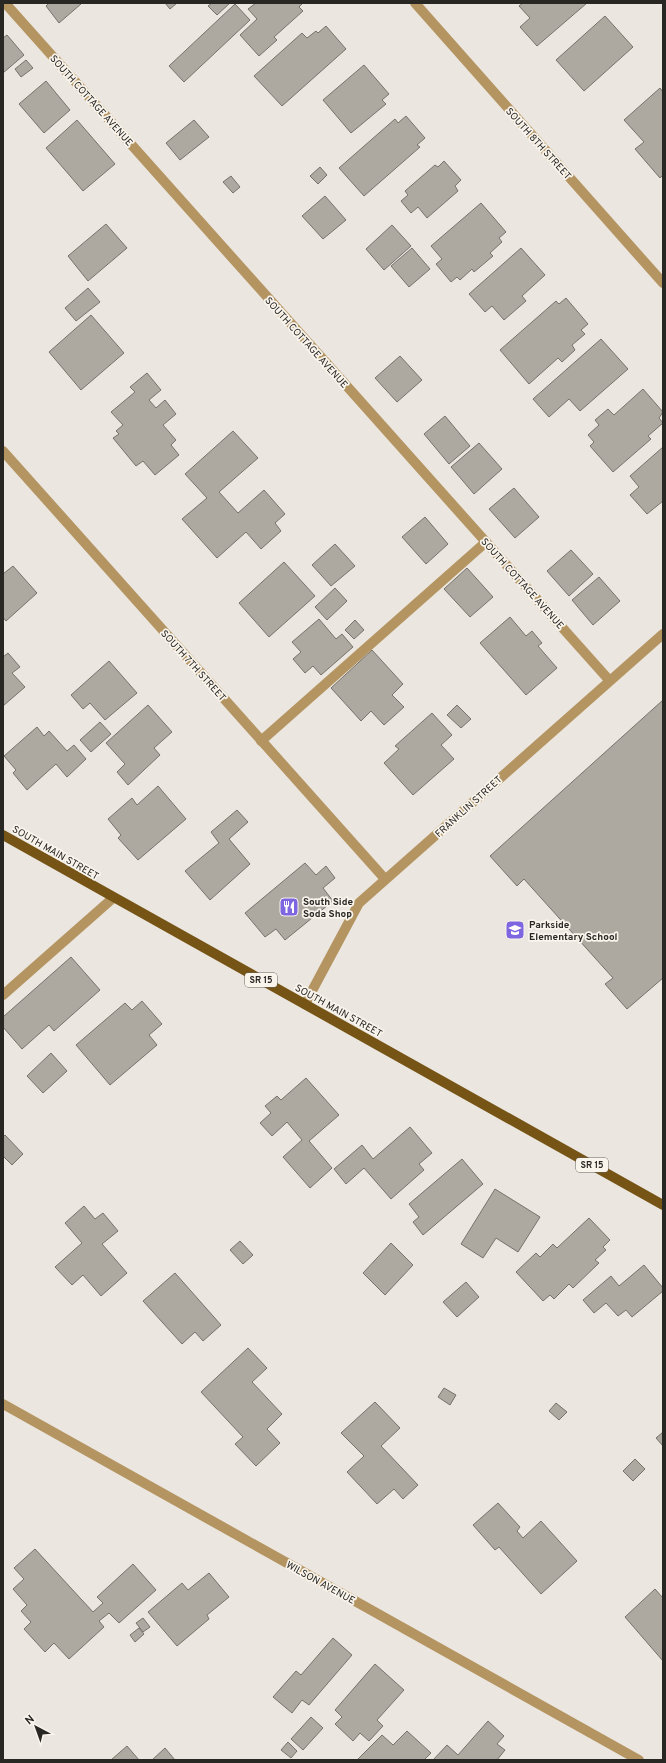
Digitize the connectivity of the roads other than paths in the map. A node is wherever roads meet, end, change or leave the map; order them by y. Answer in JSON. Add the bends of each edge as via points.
{"nodes":[{"id":1,"x":5,"y":3,"type":"edge"},
{"id":2,"x":415,"y":3,"type":"edge"},
{"id":3,"x":663,"y":283,"type":"edge"},
{"id":4,"x":3,"y":450,"type":"edge"},
{"id":5,"x":486,"y":542,"type":"junction"},
{"id":6,"x":663,"y":634,"type":"edge"},
{"id":7,"x":609,"y":680,"type":"junction"},
{"id":8,"x":262,"y":741,"type":"junction"},
{"id":9,"x":3,"y":835,"type":"edge"},
{"id":10,"x":385,"y":879,"type":"junction"},
{"id":11,"x":113,"y":898,"type":"junction"},
{"id":12,"x":3,"y":995,"type":"edge"},
{"id":13,"x":305,"y":1004,"type":"junction"},
{"id":14,"x":663,"y":1205,"type":"edge"},
{"id":15,"x":3,"y":1404,"type":"edge"},
{"id":16,"x":639,"y":1760,"type":"edge"}],
"edges":[{"from":1,"to":5,"type":"street","name":"SOUTH COTTAGE AVENUE"},
{"from":2,"to":3,"type":"street","name":"SOUTH 8TH STREET"},
{"from":4,"to":8,"type":"street","name":"SOUTH 7TH STREET"},
{"from":5,"to":7,"type":"street","name":"SOUTH COTTAGE AVENUE"},
{"from":5,"to":8,"type":"street"},
{"from":6,"to":7,"type":"street","name":"FRANKLIN STREET"},
{"from":7,"to":10,"type":"street","name":"FRANKLIN STREET"},
{"from":8,"to":10,"type":"street","name":"SOUTH 7TH STREET"},
{"from":9,"to":11,"type":"main road","name":"SOUTH MAIN STREET","number":"SR 15"},
{"from":10,"to":13,"type":"street","name":"FRANKLIN STREET","via":[[359,903]]},
{"from":11,"to":12,"type":"street"},
{"from":11,"to":13,"type":"main road","name":"SOUTH MAIN STREET","number":"SR 15"},
{"from":13,"to":14,"type":"main road","name":"SOUTH MAIN STREET","number":"SR 15"},
{"from":15,"to":16,"type":"street","name":"WILSON AVENUE"}]}
